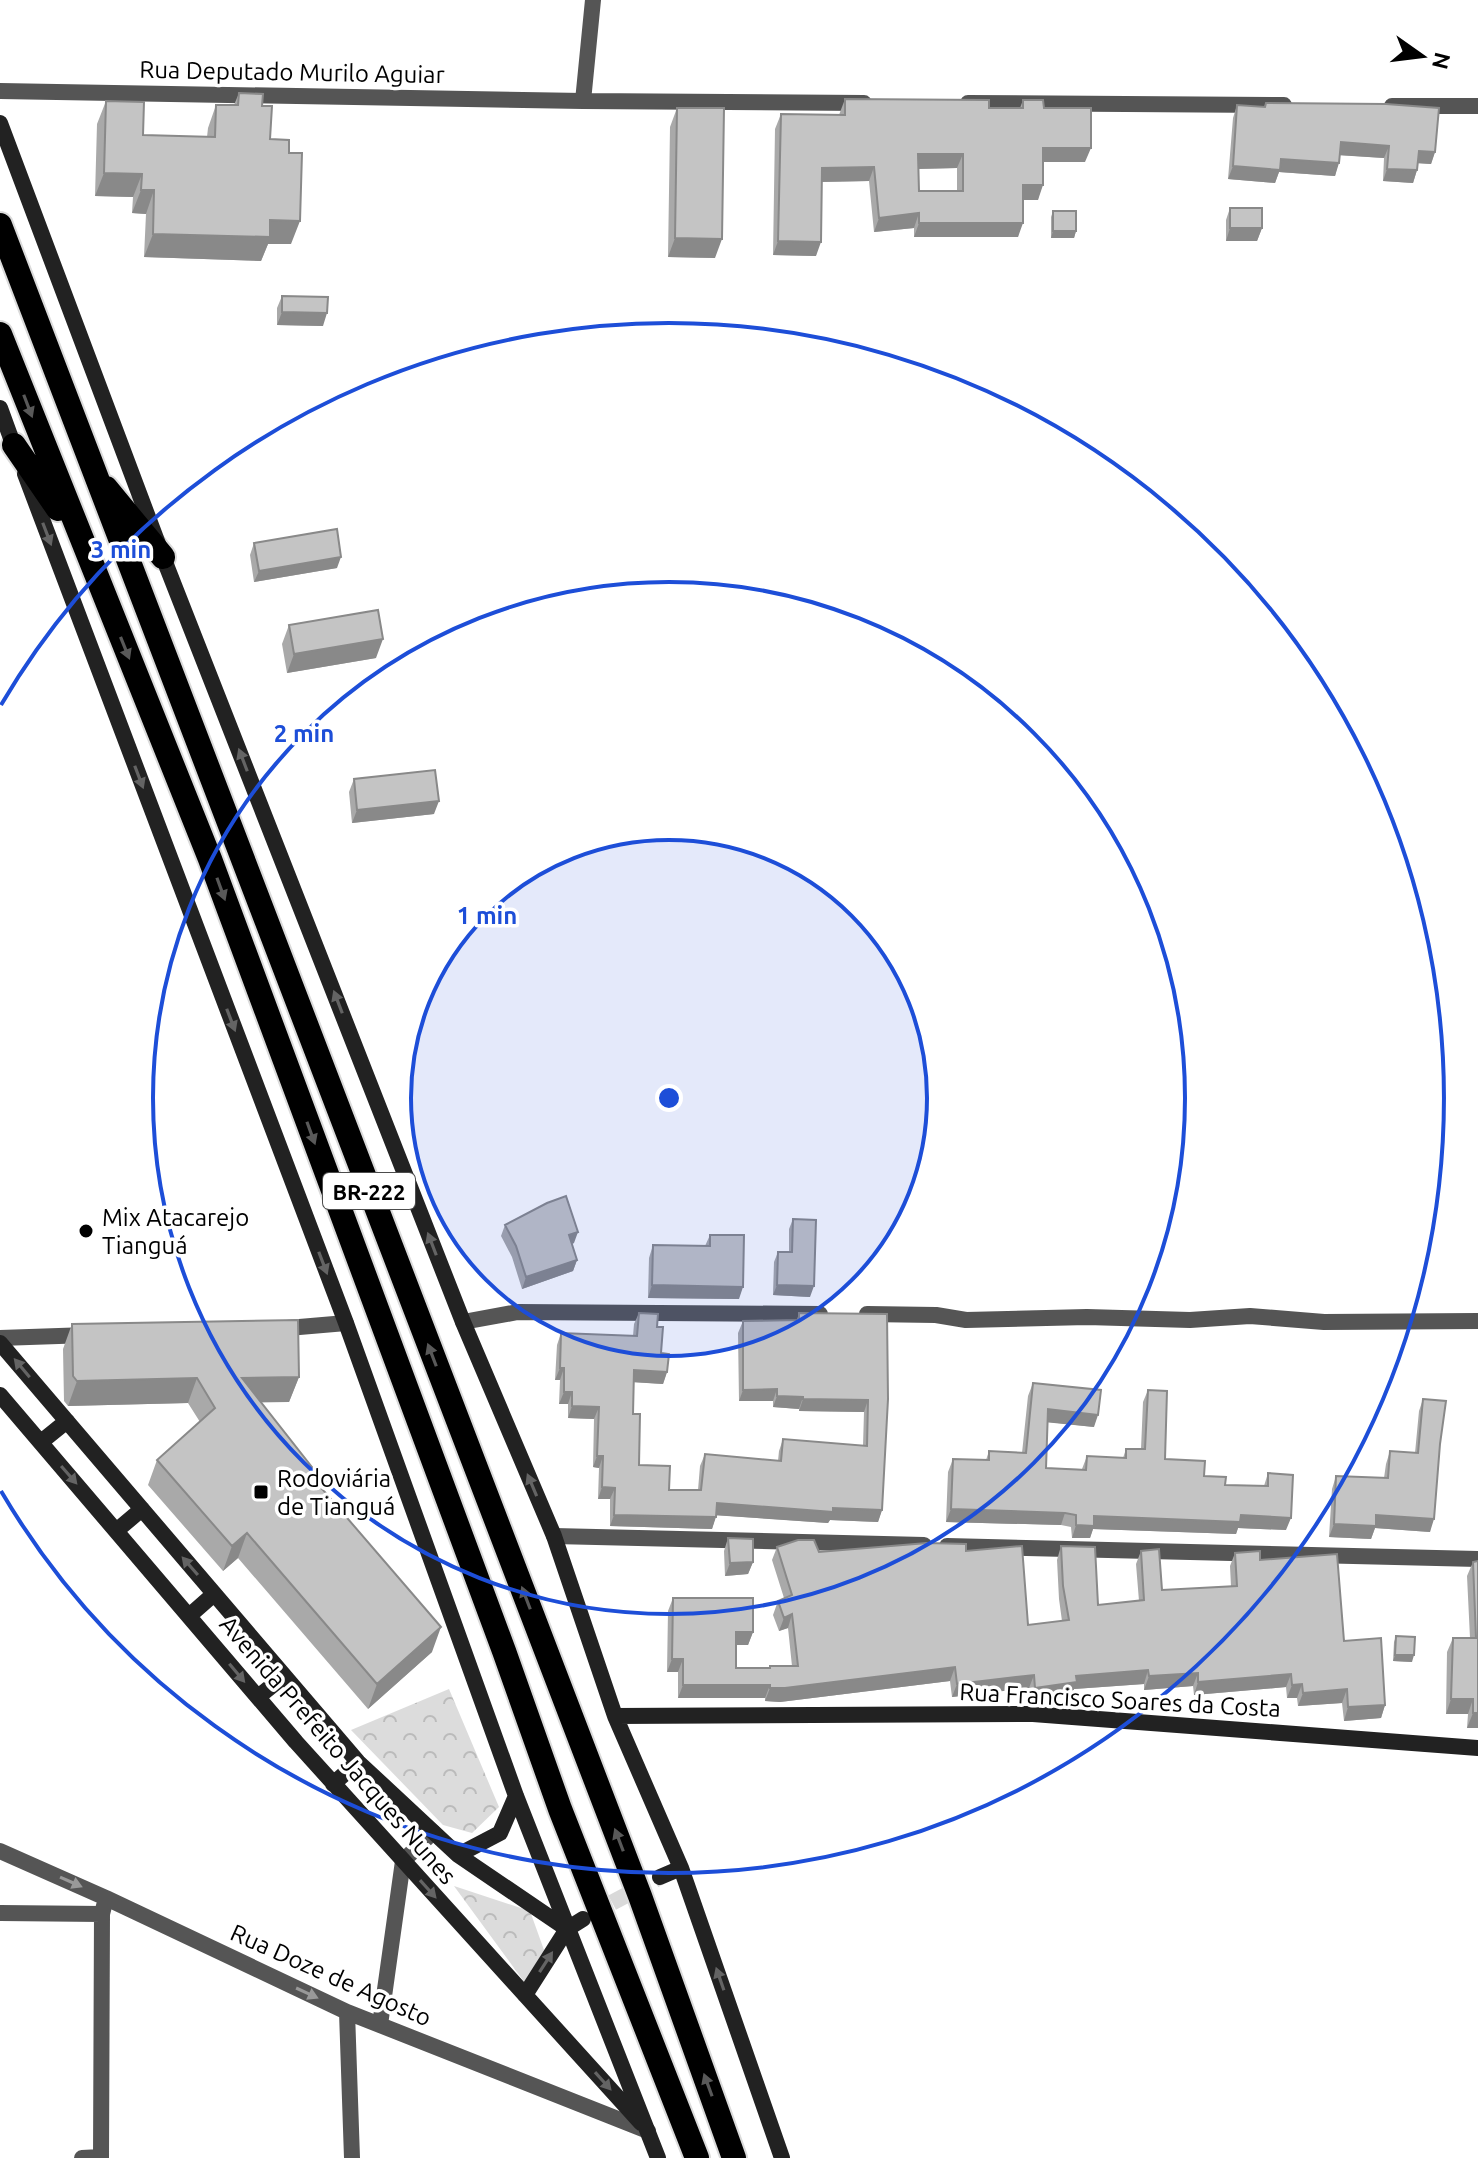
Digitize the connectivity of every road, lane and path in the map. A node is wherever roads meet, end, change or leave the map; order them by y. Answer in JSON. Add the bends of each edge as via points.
{"nodes":[{"id":1,"x":593,"y":0,"type":"edge"},
{"id":2,"x":0,"y":91,"type":"edge"},
{"id":3,"x":583,"y":101,"type":"junction"},
{"id":4,"x":887,"y":103,"type":"edge"},
{"id":5,"x":951,"y":103,"type":"edge"},
{"id":6,"x":1302,"y":105,"type":"edge"},
{"id":7,"x":1382,"y":106,"type":"edge"},
{"id":8,"x":1478,"y":106,"type":"edge"},
{"id":9,"x":0,"y":123,"type":"edge"},
{"id":10,"x":0,"y":225,"type":"edge"},
{"id":11,"x":0,"y":334,"type":"edge"},
{"id":12,"x":0,"y":408,"type":"edge"},
{"id":13,"x":14,"y":445,"type":"junction"},
{"id":14,"x":94,"y":474,"type":"junction"},
{"id":15,"x":84,"y":547,"type":"junction"},
{"id":16,"x":163,"y":557,"type":"junction"},
{"id":17,"x":1478,"y":1321,"type":"edge"},
{"id":18,"x":463,"y":1322,"type":"junction"},
{"id":19,"x":346,"y":1323,"type":"junction"},
{"id":20,"x":264,"y":1329,"type":"edge"},
{"id":21,"x":109,"y":1334,"type":"edge"},
{"id":22,"x":0,"y":1340,"type":"edge"},
{"id":23,"x":0,"y":1395,"type":"edge"},
{"id":24,"x":67,"y":1421,"type":"junction"},
{"id":25,"x":41,"y":1442,"type":"junction"},
{"id":26,"x":142,"y":1509,"type":"junction"},
{"id":27,"x":116,"y":1531,"type":"junction"},
{"id":28,"x":554,"y":1536,"type":"junction"},
{"id":29,"x":1478,"y":1559,"type":"edge"},
{"id":30,"x":214,"y":1594,"type":"junction"},
{"id":31,"x":189,"y":1616,"type":"junction"},
{"id":32,"x":284,"y":1676,"type":"junction"},
{"id":33,"x":258,"y":1697,"type":"junction"},
{"id":34,"x":615,"y":1716,"type":"junction"},
{"id":35,"x":1478,"y":1748,"type":"edge"},
{"id":36,"x":358,"y":1762,"type":"junction"},
{"id":37,"x":333,"y":1784,"type":"junction"},
{"id":38,"x":516,"y":1796,"type":"junction"},
{"id":39,"x":433,"y":1832,"type":"junction"},
{"id":40,"x":0,"y":1851,"type":"edge"},
{"id":41,"x":458,"y":1855,"type":"junction"},
{"id":42,"x":403,"y":1861,"type":"junction"},
{"id":43,"x":681,"y":1868,"type":"junction"},
{"id":44,"x":660,"y":1877,"type":"tunnel mouth"},
{"id":45,"x":104,"y":1906,"type":"junction"},
{"id":46,"x":0,"y":1913,"type":"edge"},
{"id":47,"x":583,"y":1919,"type":"tunnel mouth"},
{"id":48,"x":567,"y":1929,"type":"junction"},
{"id":49,"x":525,"y":1995,"type":"junction"},
{"id":50,"x":347,"y":2012,"type":"junction"},
{"id":51,"x":380,"y":2025,"type":"junction"},
{"id":52,"x":648,"y":2131,"type":"junction"},
{"id":53,"x":101,"y":2157,"type":"edge"},
{"id":54,"x":82,"y":2158,"type":"edge"},
{"id":55,"x":352,"y":2158,"type":"edge"},
{"id":56,"x":658,"y":2158,"type":"edge"},
{"id":57,"x":697,"y":2158,"type":"edge"},
{"id":58,"x":734,"y":2158,"type":"edge"},
{"id":59,"x":782,"y":2158,"type":"edge"}],
"edges":[{"from":1,"to":3,"type":"street"},
{"from":2,"to":3,"type":"street","name":"Rua Deputado Murilo Aguiar"},
{"from":3,"to":4,"type":"street","name":"Rua Deputado Murilo Aguiar"},
{"from":5,"to":6,"type":"street"},
{"from":7,"to":8,"type":"street"},
{"from":9,"to":16,"type":"main road"},
{"from":10,"to":14,"type":"highway","number":"BR-222"},
{"from":11,"to":15,"type":"highway","number":"BR-222","one_way":true},
{"from":12,"to":13,"type":"main road","number":"BR-222"},
{"from":13,"to":15,"type":"highway"},
{"from":13,"to":19,"type":"main road","number":"BR-222","one_way":true},
{"from":14,"to":16,"type":"highway"},
{"from":58,"to":14,"type":"highway","number":"BR-222","one_way":true,"via":[[634,1881]]},
{"from":15,"to":57,"type":"highway","number":"BR-222","one_way":true,"via":[[210,859],[560,1809]]},
{"from":18,"to":16,"type":"main road","one_way":true},
{"from":17,"to":18,"type":"street","via":[[518,1312]]},
{"from":28,"to":18,"type":"main road","one_way":true},
{"from":19,"to":20,"type":"street"},
{"from":19,"to":38,"type":"main road","number":"BR-222"},
{"from":21,"to":22,"type":"street"},
{"from":24,"to":22,"type":"main road","name":"Avenida Prefeito Jacques Nunes","one_way":true},
{"from":23,"to":25,"type":"main road","name":"Avenida Prefeito Jacques Nunes"},
{"from":24,"to":25,"type":"main road"},
{"from":24,"to":26,"type":"main road","name":"Avenida Prefeito Jacques Nunes"},
{"from":25,"to":27,"type":"main road","name":"Avenida Prefeito Jacques Nunes","one_way":true},
{"from":26,"to":27,"type":"main road"},
{"from":30,"to":26,"type":"main road","name":"Avenida Prefeito Jacques Nunes","one_way":true},
{"from":27,"to":31,"type":"main road","name":"Avenida Prefeito Jacques Nunes"},
{"from":28,"to":29,"type":"street"},
{"from":28,"to":34,"type":"main road"},
{"from":30,"to":31,"type":"main road"},
{"from":30,"to":32,"type":"main road","name":"Avenida Prefeito Jacques Nunes"},
{"from":31,"to":33,"type":"main road","name":"Avenida Prefeito Jacques Nunes","one_way":true},
{"from":32,"to":33,"type":"main road"},
{"from":32,"to":36,"type":"main road","name":"Avenida Prefeito Jacques Nunes"},
{"from":33,"to":37,"type":"main road","name":"Avenida Prefeito Jacques Nunes"},
{"from":34,"to":35,"type":"main road","name":"Rua Francisco Soares da Costa","via":[[1033,1714]]},
{"from":34,"to":43,"type":"main road"},
{"from":36,"to":37,"type":"main road"},
{"from":36,"to":39,"type":"main road","name":"Avenida Prefeito Jacques Nunes"},
{"from":37,"to":42,"type":"main road","name":"Avenida Prefeito Jacques Nunes"},
{"from":38,"to":41,"type":"main road","via":[[500,1833]]},
{"from":38,"to":48,"type":"main road","number":"BR-222"},
{"from":39,"to":41,"type":"main road","name":"Avenida Prefeito Jacques Nunes"},
{"from":39,"to":42,"type":"street"},
{"from":40,"to":45,"type":"street","name":"Rua Doze de Agosto","one_way":true},
{"from":41,"to":48,"type":"main road","name":"Avenida Prefeito Jacques Nunes"},
{"from":42,"to":49,"type":"main road","name":"Avenida Prefeito Jacques Nunes","one_way":true},
{"from":42,"to":51,"type":"street"},
{"from":43,"to":44,"type":"main road"},
{"from":59,"to":43,"type":"main road","one_way":true},
{"from":45,"to":46,"type":"street"},
{"from":45,"to":50,"type":"street","name":"Rua Doze de Agosto","one_way":true},
{"from":45,"to":53,"type":"street"},
{"from":47,"to":48,"type":"main road"},
{"from":49,"to":48,"type":"main road","one_way":true},
{"from":48,"to":52,"type":"main road","number":"BR-222"},
{"from":49,"to":52,"type":"main road","name":"Avenida Prefeito Jacques Nunes","one_way":true},
{"from":50,"to":51,"type":"street","name":"Rua Doze de Agosto"},
{"from":50,"to":55,"type":"street"},
{"from":51,"to":52,"type":"street","name":"Rua Doze de Agosto"},
{"from":52,"to":56,"type":"main road","number":"BR-222"},
{"from":53,"to":54,"type":"street"}]}
